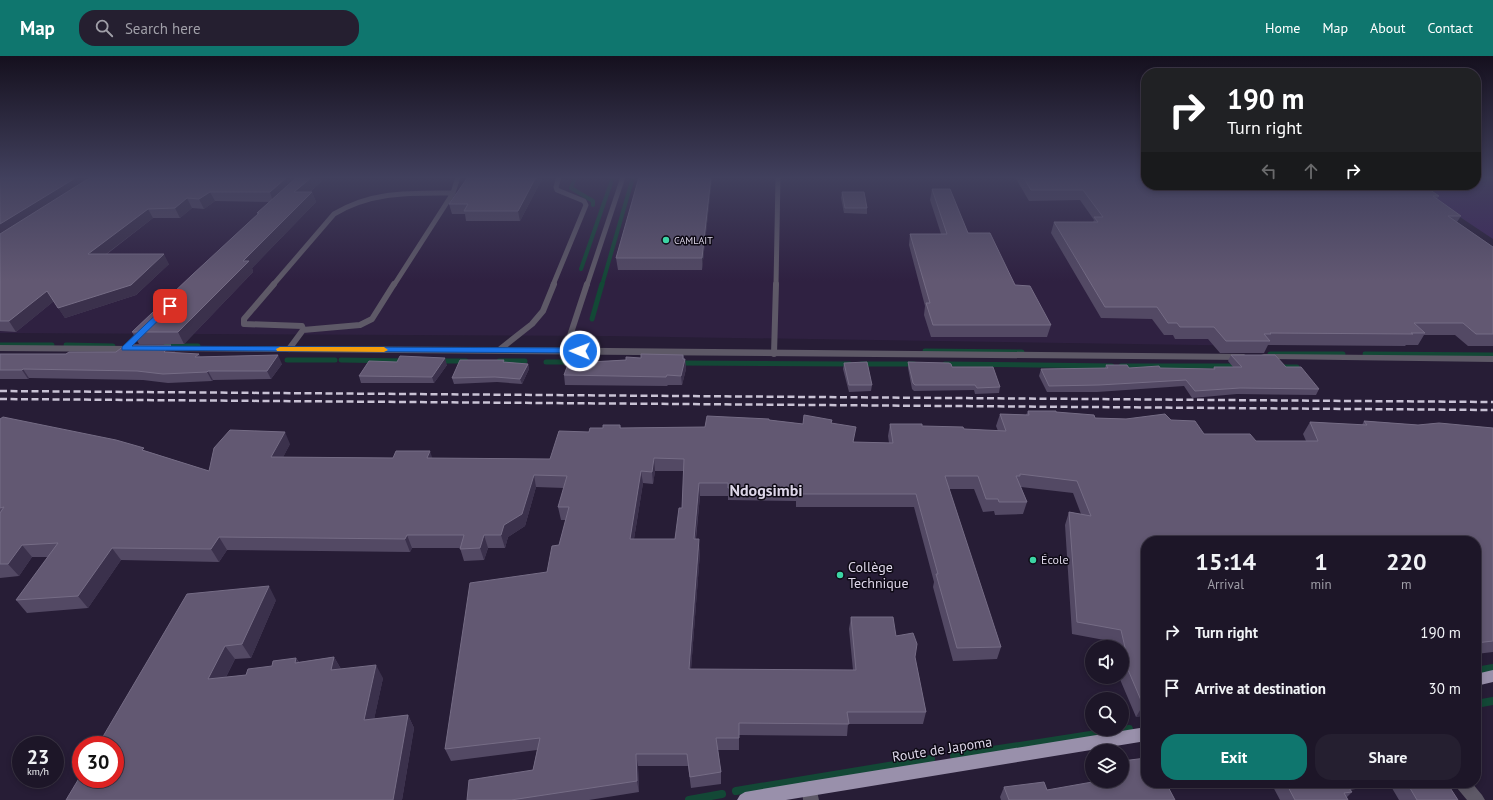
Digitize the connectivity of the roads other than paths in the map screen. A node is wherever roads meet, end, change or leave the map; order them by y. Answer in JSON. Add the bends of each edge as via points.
{"nodes":[{"id":1,"x":337,"y":212,"type":"edge"},
{"id":2,"x":441,"y":212,"type":"edge"},
{"id":3,"x":583,"y":212,"type":"edge"},
{"id":4,"x":611,"y":212,"type":"edge"},
{"id":5,"x":777,"y":212,"type":"edge"},
{"id":6,"x":147,"y":327,"type":"edge"},
{"id":7,"x":303,"y":330,"type":"junction"},
{"id":8,"x":0,"y":348,"type":"edge"},
{"id":9,"x":125,"y":349,"type":"junction"},
{"id":10,"x":289,"y":349,"type":"junction"},
{"id":11,"x":498,"y":350,"type":"junction"},
{"id":12,"x":565,"y":350,"type":"junction"},
{"id":13,"x":774,"y":354,"type":"junction"},
{"id":14,"x":1493,"y":359,"type":"edge"},
{"id":15,"x":1493,"y":676,"type":"edge"},
{"id":16,"x":1481,"y":679,"type":"edge"},
{"id":17,"x":1141,"y":735,"type":"edge"},
{"id":18,"x":1466,"y":788,"type":"edge"},
{"id":19,"x":810,"y":794,"type":"edge"},
{"id":20,"x":745,"y":800,"type":"edge"},
{"id":21,"x":1477,"y":800,"type":"edge"}],
"edges":[{"from":1,"to":7,"type":"lane","via":[[244,319],[244,324],[296,325],[302,326]]},
{"from":2,"to":7,"type":"lane","via":[[372,320],[360,325]]},
{"from":3,"to":11,"type":"lane","via":[[543,311],[532,324]]},
{"from":4,"to":12,"type":"lane"},
{"from":5,"to":13,"type":"lane"},
{"from":6,"to":9,"type":"lane"},
{"from":7,"to":10,"type":"lane"},
{"from":8,"to":9,"type":"street"},
{"from":9,"to":10,"type":"street"},
{"from":10,"to":11,"type":"street"},
{"from":11,"to":12,"type":"street"},
{"from":12,"to":13,"type":"street"},
{"from":13,"to":14,"type":"street"},
{"from":15,"to":16,"type":"main road"},
{"from":17,"to":19,"type":"main road","name":"Route de Japoma"},
{"from":18,"to":21,"type":"street"},
{"from":19,"to":20,"type":"main road","name":"Route de Japoma"}]}
